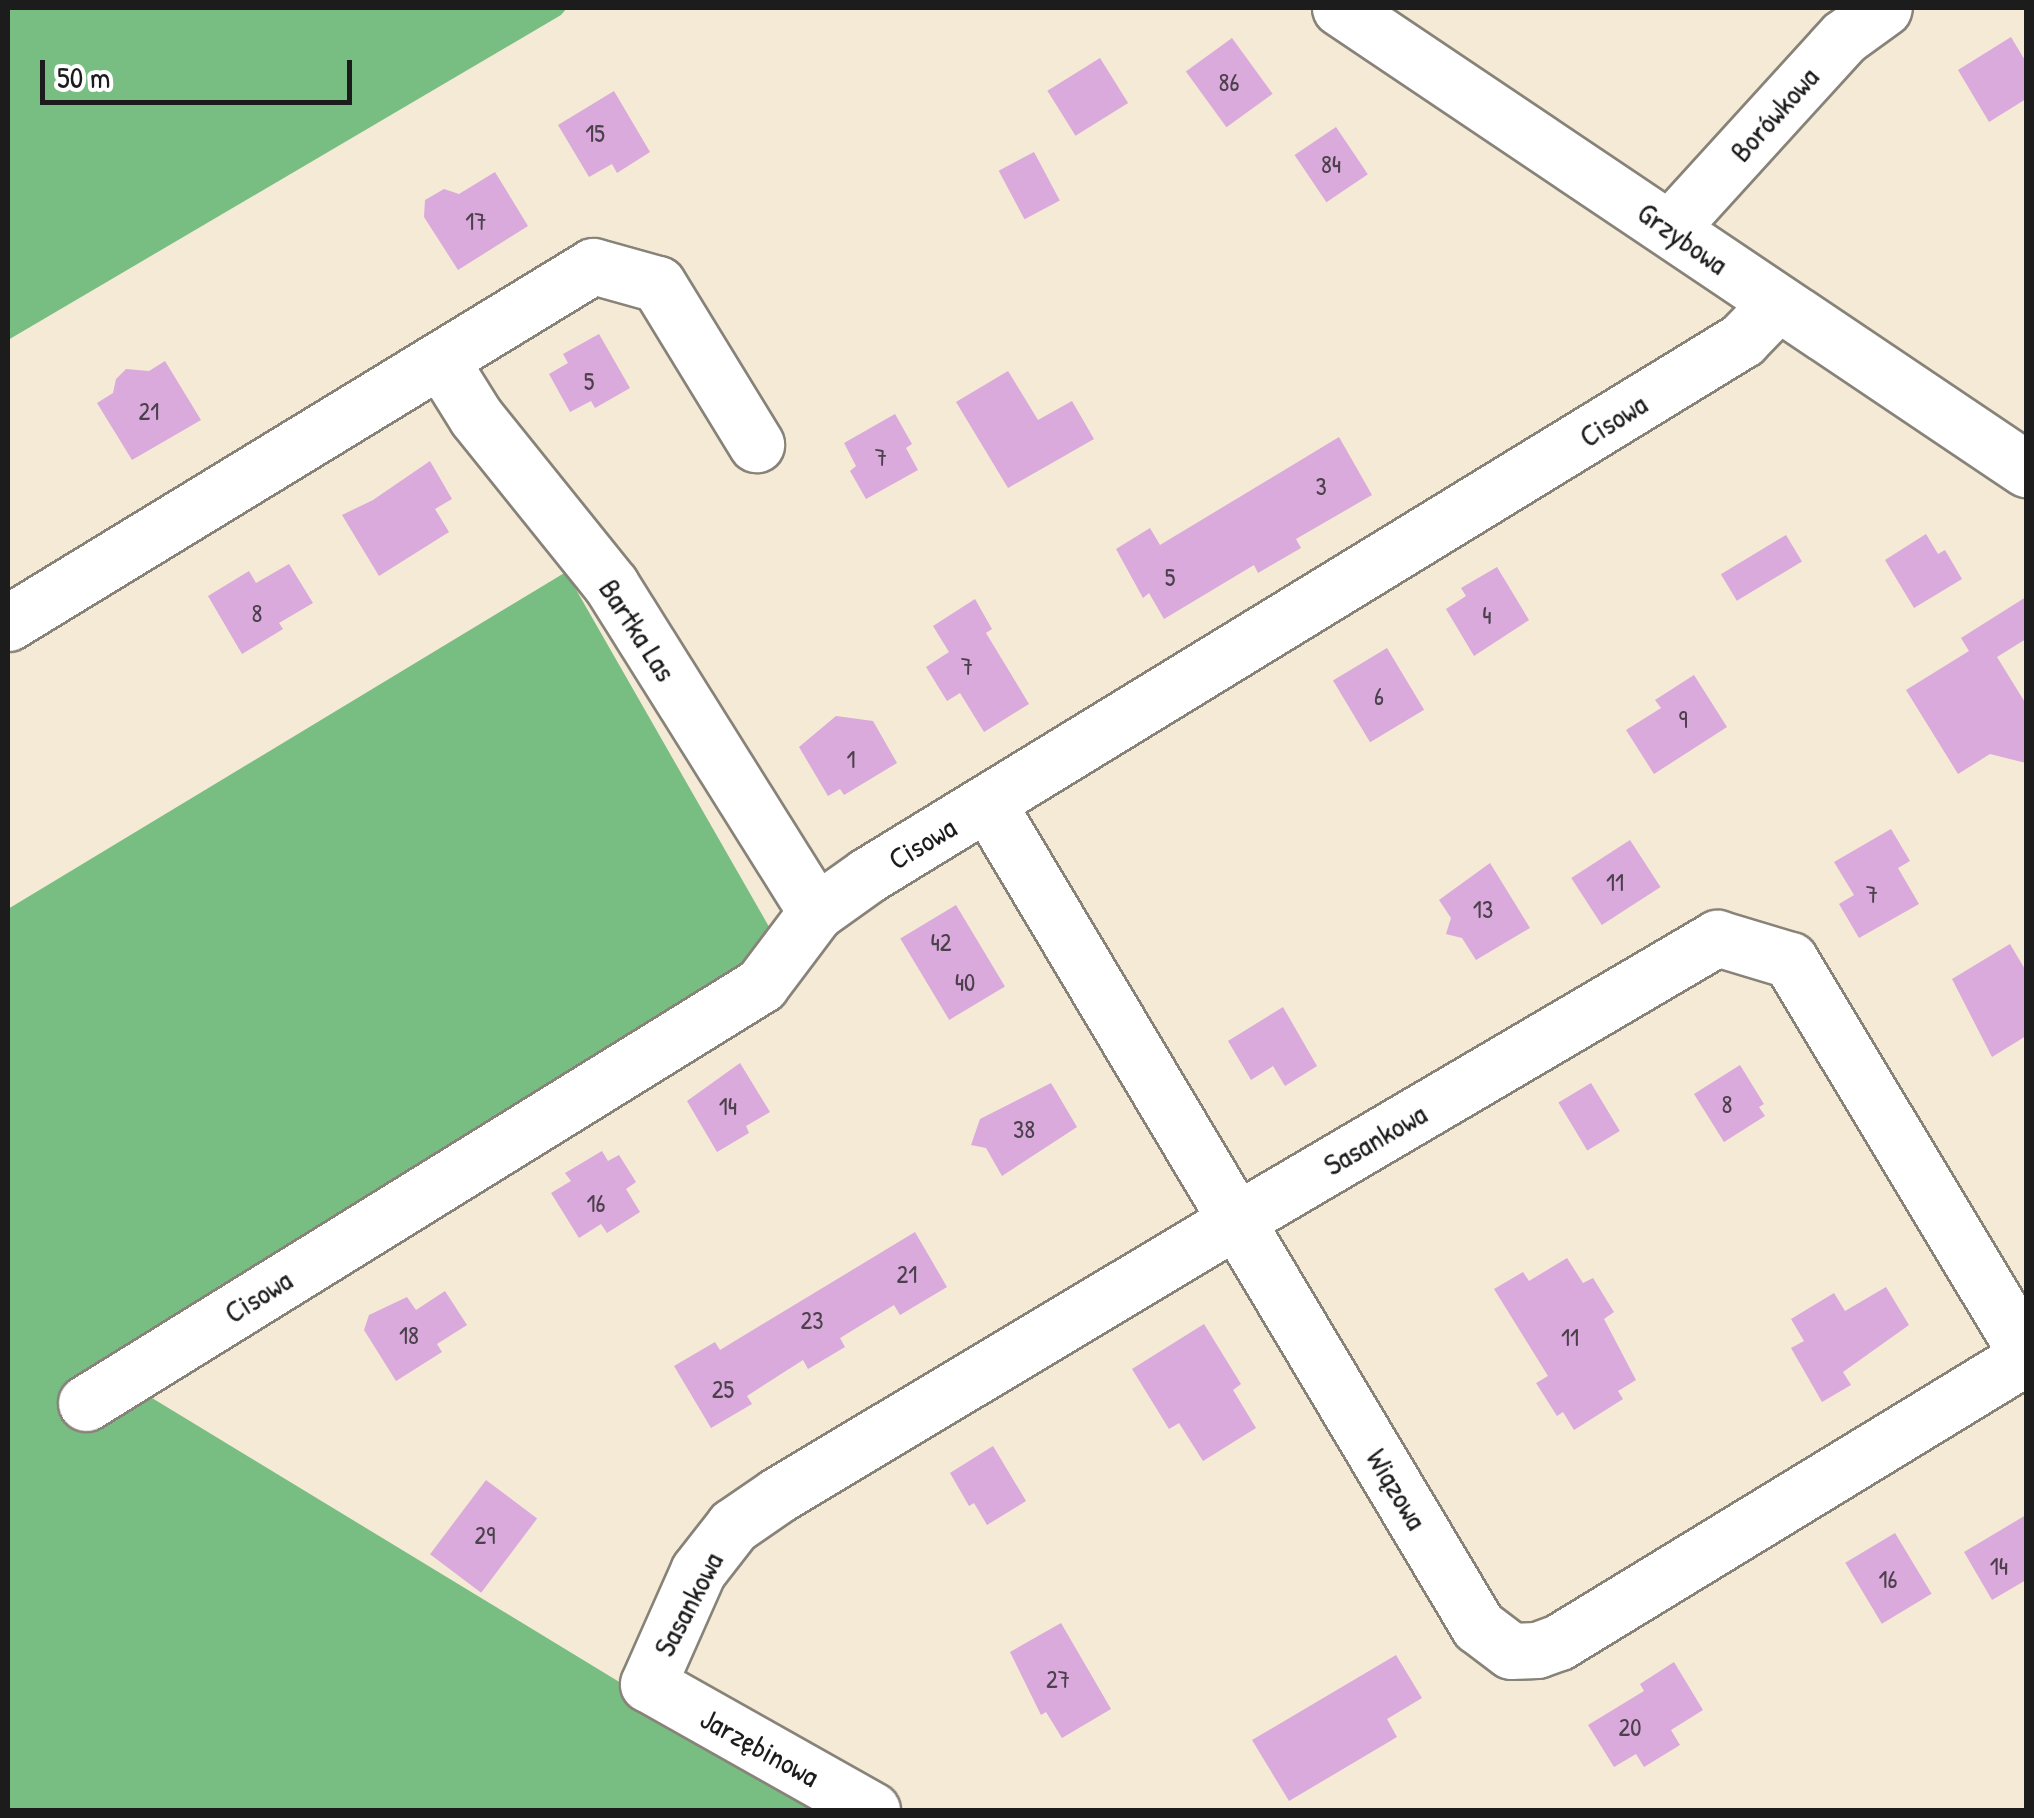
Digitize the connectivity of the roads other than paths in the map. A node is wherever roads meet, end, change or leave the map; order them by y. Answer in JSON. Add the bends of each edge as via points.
{"nodes":[{"id":1,"x":1340,"y":8,"type":"edge"},
{"id":2,"x":1884,"y":8,"type":"edge"},
{"id":3,"x":1670,"y":228,"type":"junction"},
{"id":4,"x":1777,"y":304,"type":"junction"},
{"id":5,"x":441,"y":361,"type":"junction"},
{"id":6,"x":756,"y":444,"type":"dead end"},
{"id":7,"x":2026,"y":469,"type":"edge"},
{"id":8,"x":8,"y":623,"type":"edge"},
{"id":9,"x":988,"y":804,"type":"junction"},
{"id":10,"x":816,"y":912,"type":"junction"},
{"id":11,"x":1237,"y":1220,"type":"junction"},
{"id":12,"x":2026,"y":1354,"type":"edge"},
{"id":13,"x":86,"y":1403,"type":"dead end"},
{"id":14,"x":648,"y":1684,"type":"joint"},
{"id":15,"x":872,"y":1810,"type":"edge"}],
"edges":[{"from":1,"to":3,"type":"street","name":"Grzybowa"},
{"from":2,"to":3,"type":"street","name":"Borówkowa","via":[[1844,37]]},
{"from":3,"to":4,"type":"street","name":"Grzybowa"},
{"from":4,"to":7,"type":"street","name":"Grzybowa"},
{"from":4,"to":9,"type":"street","name":"Cisowa","via":[[1742,340]]},
{"from":5,"to":6,"type":"street","via":[[593,266],[658,284]]},
{"from":5,"to":8,"type":"street"},
{"from":5,"to":10,"type":"street","name":"Bartka Las","via":[[476,417],[611,585]]},
{"from":9,"to":10,"type":"street","name":"Cisowa"},
{"from":9,"to":11,"type":"street","name":"Wiązowa"},
{"from":10,"to":13,"type":"street","name":"Cisowa","via":[[761,984]]},
{"from":11,"to":12,"type":"street","name":"Sasankowa","via":[[1718,938],[1790,960]]},
{"from":11,"to":12,"type":"street","name":"Wiązowa","via":[[1478,1626],[1510,1651],[1559,1642]]},
{"from":11,"to":14,"type":"street","name":"Sasankowa","via":[[733,1526],[698,1572]]},
{"from":14,"to":15,"type":"street","name":"Jarzębinowa"}]}
